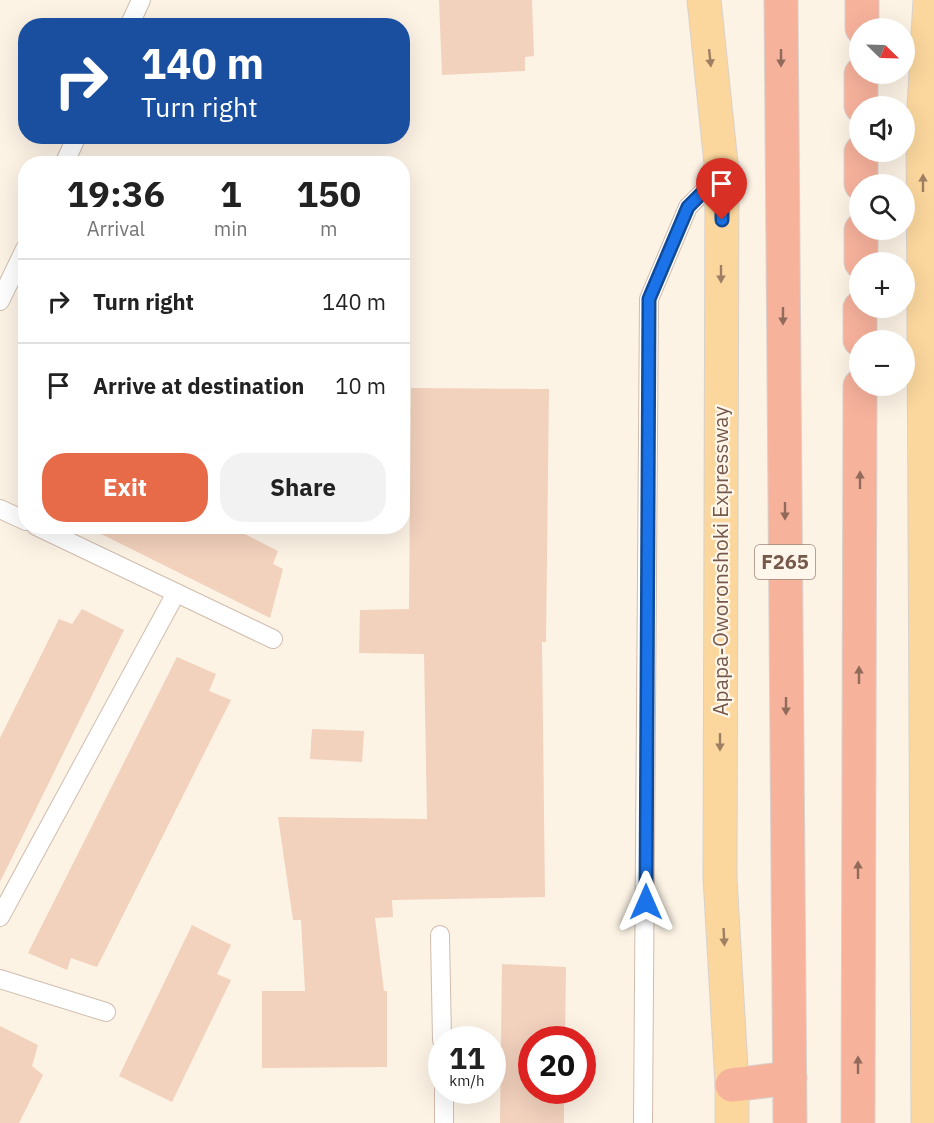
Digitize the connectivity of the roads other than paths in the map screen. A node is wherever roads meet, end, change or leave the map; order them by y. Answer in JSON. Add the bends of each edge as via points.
{"nodes":[{"id":1,"x":141,"y":0,"type":"edge"},
{"id":2,"x":704,"y":0,"type":"edge"},
{"id":3,"x":781,"y":0,"type":"edge"},
{"id":4,"x":862,"y":0,"type":"edge"},
{"id":5,"x":930,"y":0,"type":"edge"},
{"id":6,"x":133,"y":18,"type":"edge"},
{"id":7,"x":861,"y":18,"type":"edge"},
{"id":8,"x":722,"y":173,"type":"junction"},
{"id":9,"x":18,"y":264,"type":"edge"},
{"id":10,"x":0,"y":301,"type":"edge"},
{"id":11,"x":860,"y":396,"type":"edge"},
{"id":12,"x":0,"y":509,"type":"edge"},
{"id":13,"x":18,"y":517,"type":"edge"},
{"id":14,"x":53,"y":534,"type":"edge"},
{"id":15,"x":176,"y":593,"type":"junction"},
{"id":16,"x":273,"y":639,"type":"dead end"},
{"id":17,"x":0,"y":917,"type":"edge"},
{"id":18,"x":440,"y":935,"type":"dead end"},
{"id":19,"x":0,"y":979,"type":"edge"},
{"id":20,"x":106,"y":1012,"type":"dead end"},
{"id":21,"x":442,"y":1026,"type":"edge"},
{"id":22,"x":790,"y":1078,"type":"junction"},
{"id":23,"x":732,"y":1085,"type":"junction"},
{"id":24,"x":444,"y":1104,"type":"edge"},
{"id":25,"x":444,"y":1123,"type":"edge"},
{"id":26,"x":643,"y":1123,"type":"edge"},
{"id":27,"x":732,"y":1123,"type":"edge"},
{"id":28,"x":790,"y":1123,"type":"edge"},
{"id":29,"x":858,"y":1123,"type":"edge"},
{"id":30,"x":928,"y":1123,"type":"edge"}],
"edges":[{"from":1,"to":6,"type":"lane"},
{"from":2,"to":8,"type":"main road","name":"Apapa-Oworonshoki Expressway","one_way":true},
{"from":3,"to":22,"type":"highway","number":"F265","one_way":true},
{"from":4,"to":7,"type":"highway"},
{"from":30,"to":5,"type":"main road","one_way":true,"via":[[923,126]]},
{"from":8,"to":23,"type":"main road","name":"Apapa-Oworonshoki Expressway","one_way":true,"via":[[720,878]]},
{"from":8,"to":26,"type":"lane","via":[[688,207],[649,299]]},
{"from":9,"to":10,"type":"lane"},
{"from":29,"to":11,"type":"highway","one_way":true},
{"from":12,"to":13,"type":"lane"},
{"from":14,"to":15,"type":"lane"},
{"from":15,"to":16,"type":"lane"},
{"from":15,"to":17,"type":"lane"},
{"from":18,"to":21,"type":"lane"},
{"from":19,"to":20,"type":"lane"},
{"from":22,"to":23,"type":"highway"},
{"from":22,"to":28,"type":"highway","number":"F265"},
{"from":23,"to":27,"type":"main road","name":"Apapa-Oworonshoki Expressway"},
{"from":24,"to":25,"type":"lane"}]}
